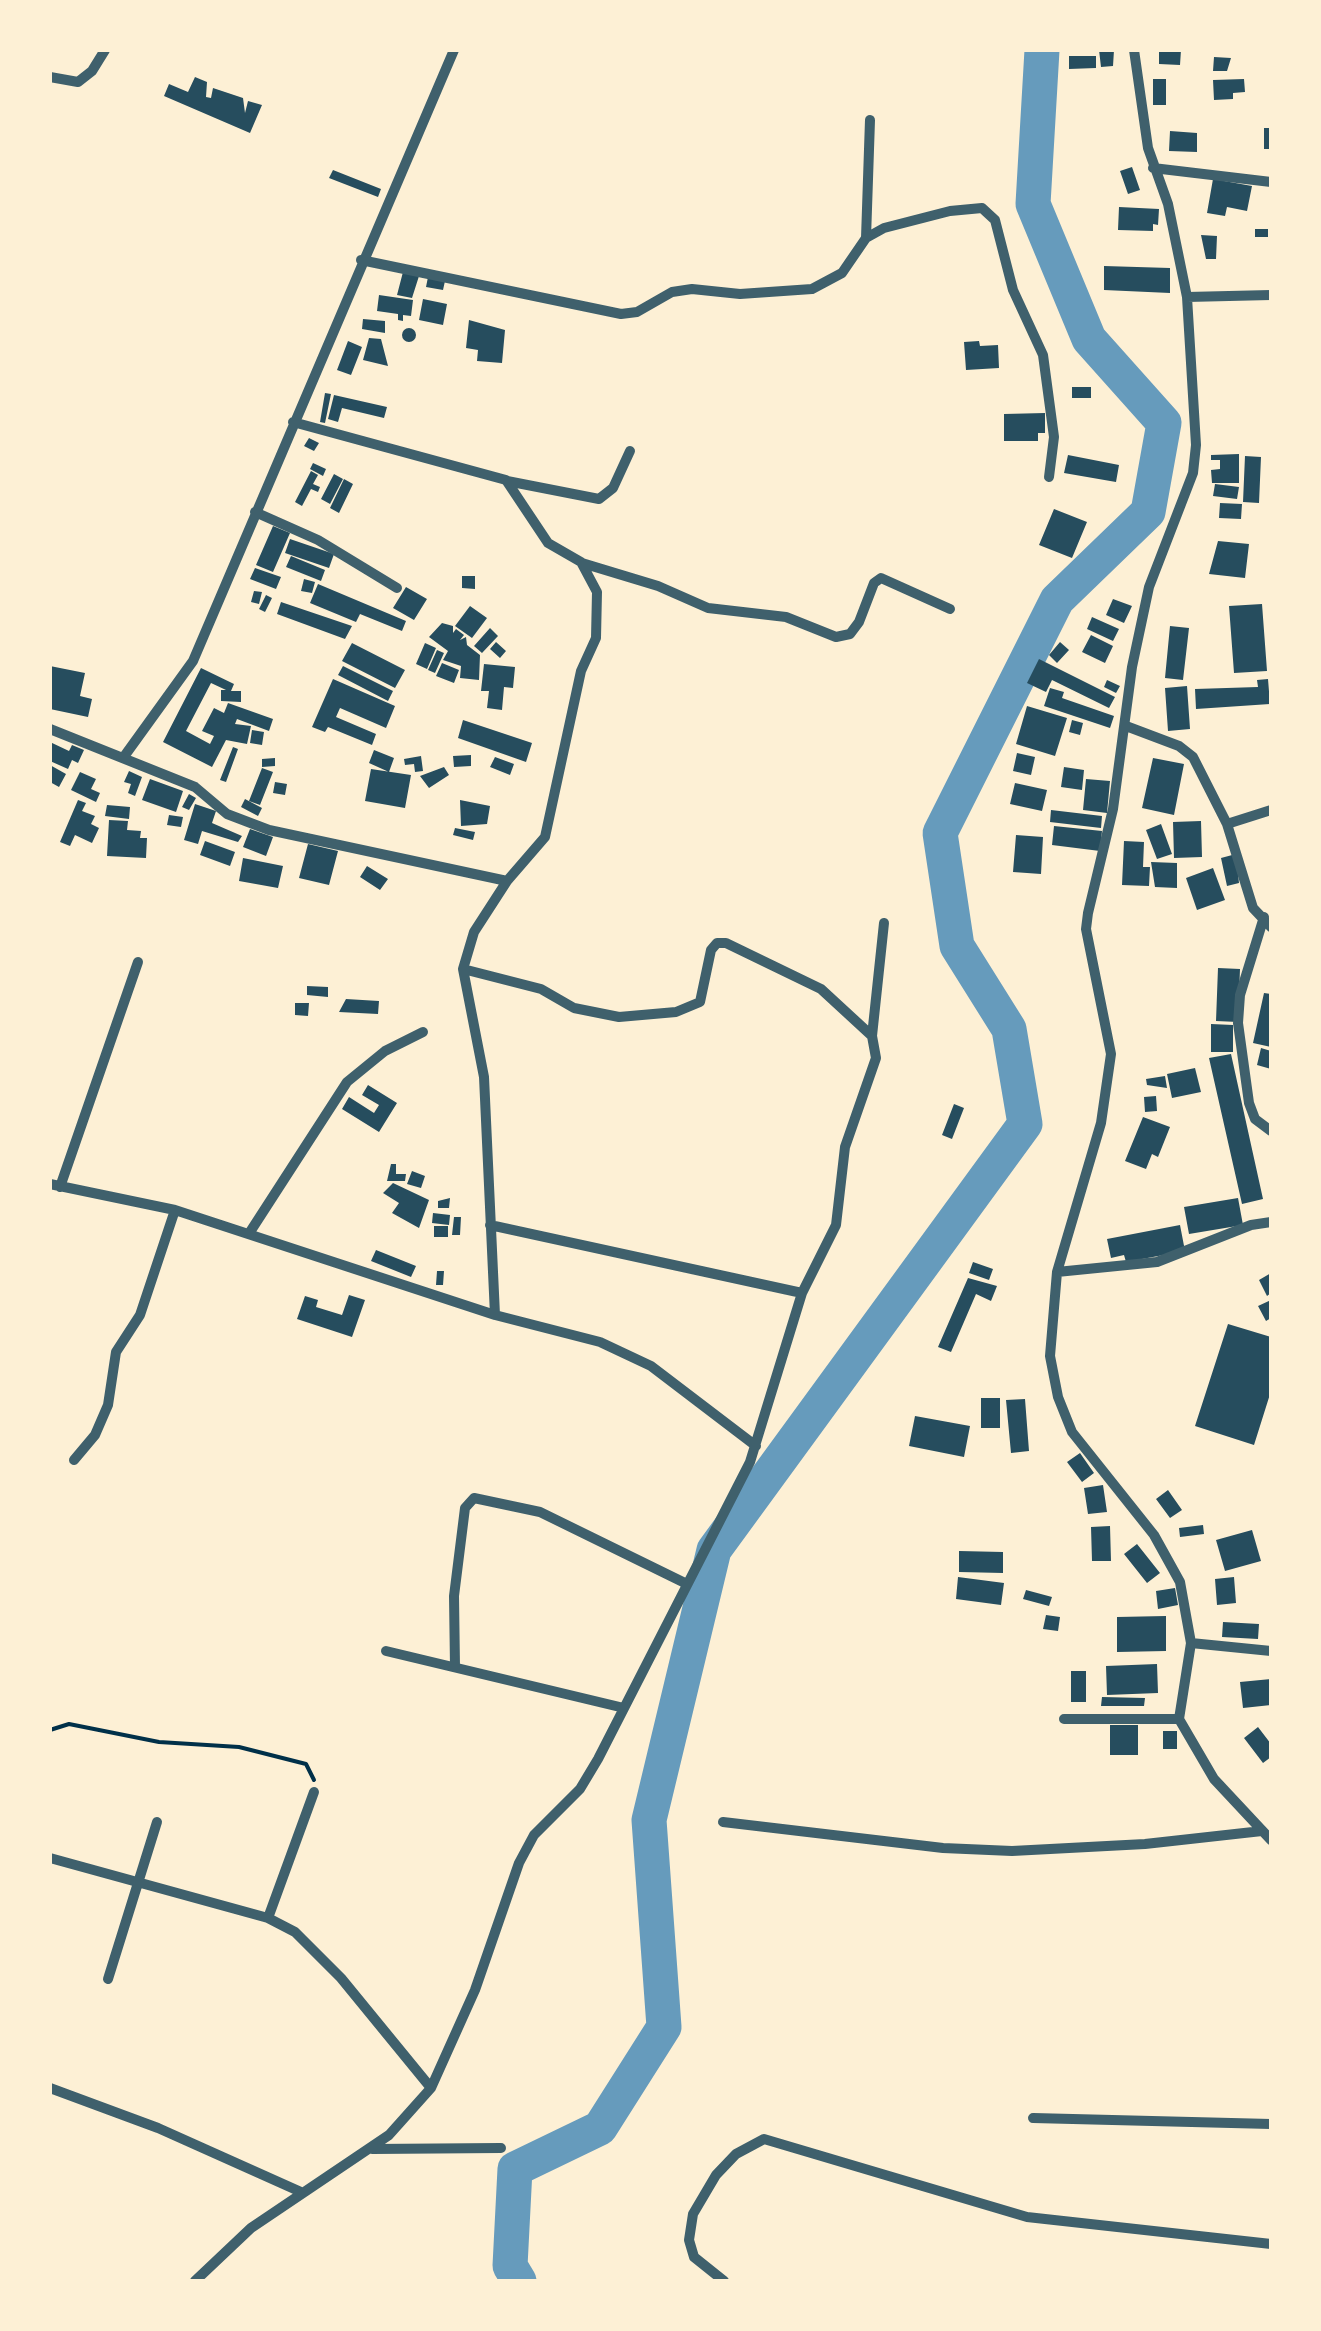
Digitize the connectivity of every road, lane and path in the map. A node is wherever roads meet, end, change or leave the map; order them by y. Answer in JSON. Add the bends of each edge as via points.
{"nodes":[{"id":1,"x":105,"y":50,"type":"edge"},
{"id":2,"x":454,"y":50,"type":"edge"},
{"id":3,"x":1134,"y":50,"type":"edge"},
{"id":4,"x":50,"y":77,"type":"edge"},
{"id":5,"x":870,"y":120,"type":"dead end"},
{"id":6,"x":1153,"y":168,"type":"junction"},
{"id":7,"x":1271,"y":182,"type":"edge"},
{"id":8,"x":866,"y":238,"type":"junction"},
{"id":9,"x":361,"y":260,"type":"junction"},
{"id":10,"x":1271,"y":294,"type":"edge"},
{"id":11,"x":1187,"y":297,"type":"junction"},
{"id":12,"x":293,"y":422,"type":"junction"},
{"id":13,"x":630,"y":451,"type":"dead end"},
{"id":14,"x":1049,"y":477,"type":"dead end"},
{"id":15,"x":506,"y":480,"type":"junction"},
{"id":16,"x":255,"y":512,"type":"junction"},
{"id":17,"x":581,"y":562,"type":"junction"},
{"id":18,"x":398,"y":588,"type":"dead end"},
{"id":19,"x":950,"y":609,"type":"dead end"},
{"id":20,"x":1126,"y":726,"type":"junction"},
{"id":21,"x":50,"y":729,"type":"edge"},
{"id":22,"x":123,"y":758,"type":"junction"},
{"id":23,"x":1271,"y":810,"type":"edge"},
{"id":24,"x":1227,"y":824,"type":"junction"},
{"id":25,"x":507,"y":881,"type":"junction"},
{"id":26,"x":1268,"y":922,"type":"edge"},
{"id":27,"x":884,"y":923,"type":"dead end"},
{"id":28,"x":138,"y":962,"type":"dead end"},
{"id":29,"x":463,"y":970,"type":"junction"},
{"id":30,"x":423,"y":1032,"type":"dead end"},
{"id":31,"x":872,"y":1036,"type":"junction"},
{"id":32,"x":1271,"y":1131,"type":"edge"},
{"id":33,"x":55,"y":1185,"type":"edge"},
{"id":34,"x":176,"y":1210,"type":"junction"},
{"id":35,"x":1271,"y":1222,"type":"edge"},
{"id":36,"x":490,"y":1225,"type":"junction"},
{"id":37,"x":250,"y":1232,"type":"junction"},
{"id":38,"x":1058,"y":1272,"type":"junction"},
{"id":39,"x":802,"y":1293,"type":"junction"},
{"id":40,"x":495,"y":1315,"type":"junction"},
{"id":41,"x":756,"y":1446,"type":"junction"},
{"id":42,"x":74,"y":1460,"type":"dead end"},
{"id":43,"x":687,"y":1584,"type":"junction"},
{"id":44,"x":1191,"y":1643,"type":"junction"},
{"id":45,"x":386,"y":1651,"type":"dead end"},
{"id":46,"x":1271,"y":1651,"type":"edge"},
{"id":47,"x":455,"y":1667,"type":"junction"},
{"id":48,"x":624,"y":1708,"type":"junction"},
{"id":49,"x":1064,"y":1719,"type":"dead end"},
{"id":50,"x":1180,"y":1719,"type":"junction"},
{"id":51,"x":50,"y":1730,"type":"edge"},
{"id":52,"x":314,"y":1792,"type":"joint"},
{"id":53,"x":157,"y":1822,"type":"dead end"},
{"id":54,"x":723,"y":1822,"type":"dead end"},
{"id":55,"x":1262,"y":1830,"type":"junction"},
{"id":56,"x":1271,"y":1840,"type":"edge"},
{"id":57,"x":50,"y":1858,"type":"edge"},
{"id":58,"x":137,"y":1884,"type":"junction"},
{"id":59,"x":268,"y":1918,"type":"junction"},
{"id":60,"x":108,"y":1979,"type":"dead end"},
{"id":61,"x":50,"y":2088,"type":"edge"},
{"id":62,"x":431,"y":2088,"type":"junction"},
{"id":63,"x":1033,"y":2118,"type":"dead end"},
{"id":64,"x":1271,"y":2124,"type":"edge"},
{"id":65,"x":501,"y":2148,"type":"dead end"},
{"id":66,"x":371,"y":2149,"type":"junction"},
{"id":67,"x":301,"y":2192,"type":"junction"},
{"id":68,"x":1271,"y":2244,"type":"edge"},
{"id":69,"x":195,"y":2281,"type":"edge"},
{"id":70,"x":724,"y":2281,"type":"edge"}],
"edges":[{"from":1,"to":4,"type":"street","via":[[78,82]]},
{"from":2,"to":9,"type":"street"},
{"from":3,"to":6,"type":"street"},
{"from":5,"to":8,"type":"street"},
{"from":6,"to":7,"type":"street"},
{"from":6,"to":11,"type":"street","via":[[1168,204]]},
{"from":8,"to":9,"type":"street","via":[[842,273],[812,289],[692,289],[621,314]]},
{"from":8,"to":14,"type":"street","via":[[950,211],[982,208],[994,220],[1043,356],[1054,437]]},
{"from":9,"to":12,"type":"street"},
{"from":10,"to":11,"type":"street"},
{"from":11,"to":20,"type":"street","via":[[1196,387],[1193,473],[1149,587]]},
{"from":12,"to":15,"type":"street"},
{"from":12,"to":16,"type":"street"},
{"from":13,"to":15,"type":"street","via":[[612,488],[599,498]]},
{"from":15,"to":17,"type":"street","via":[[548,543]]},
{"from":16,"to":18,"type":"street"},
{"from":16,"to":22,"type":"street","via":[[193,662]]},
{"from":17,"to":19,"type":"street","via":[[708,608],[786,618],[836,637],[850,634],[881,578]]},
{"from":17,"to":25,"type":"street","via":[[596,592],[596,638],[581,672],[545,837]]},
{"from":20,"to":24,"type":"street","via":[[1193,757]]},
{"from":20,"to":38,"type":"street","via":[[1086,928],[1109,1030],[1106,1096]]},
{"from":21,"to":22,"type":"street"},
{"from":22,"to":25,"type":"street","via":[[195,787],[227,814],[268,830]]},
{"from":23,"to":24,"type":"street"},
{"from":24,"to":26,"type":"street","via":[[1253,908]]},
{"from":25,"to":29,"type":"street","via":[[474,932]]},
{"from":26,"to":32,"type":"street","via":[[1240,995],[1238,1023],[1249,1104]]},
{"from":27,"to":31,"type":"street"},
{"from":28,"to":33,"type":"street"},
{"from":29,"to":31,"type":"street","via":[[619,1017],[700,1002],[717,942],[740,947],[822,990]]},
{"from":29,"to":36,"type":"street","via":[[484,1077]]},
{"from":30,"to":37,"type":"street","via":[[385,1051],[347,1082]]},
{"from":31,"to":39,"type":"street","via":[[876,1058],[845,1146],[840,1212]]},
{"from":33,"to":34,"type":"street"},
{"from":34,"to":37,"type":"street"},
{"from":34,"to":42,"type":"street","via":[[140,1315],[116,1352],[108,1405]]},
{"from":35,"to":38,"type":"street","via":[[1157,1262]]},
{"from":36,"to":39,"type":"street"},
{"from":36,"to":40,"type":"street"},
{"from":37,"to":40,"type":"street"},
{"from":38,"to":44,"type":"street","via":[[1050,1356],[1058,1397],[1079,1442],[1168,1557],[1180,1582]]},
{"from":39,"to":41,"type":"street"},
{"from":40,"to":41,"type":"street","via":[[625,1352]]},
{"from":41,"to":43,"type":"street"},
{"from":43,"to":47,"type":"street","via":[[540,1512],[467,1500],[454,1596]]},
{"from":43,"to":48,"type":"street"},
{"from":44,"to":46,"type":"street"},
{"from":44,"to":50,"type":"street"},
{"from":45,"to":47,"type":"street"},
{"from":47,"to":48,"type":"street"},
{"from":48,"to":62,"type":"street","via":[[580,1789],[534,1835],[519,1862],[475,1990]]},
{"from":49,"to":50,"type":"street"},
{"from":50,"to":55,"type":"street","via":[[1214,1779]]},
{"from":51,"to":52,"type":"path","via":[[69,1724],[280,1755],[313,1770]]},
{"from":52,"to":59,"type":"street"},
{"from":53,"to":58,"type":"street"},
{"from":54,"to":55,"type":"street","via":[[1012,1851]]},
{"from":55,"to":56,"type":"street"},
{"from":57,"to":58,"type":"street"},
{"from":58,"to":59,"type":"street"},
{"from":58,"to":60,"type":"street"},
{"from":59,"to":62,"type":"street","via":[[295,1932],[328,1964]]},
{"from":61,"to":67,"type":"street"},
{"from":62,"to":66,"type":"street"},
{"from":63,"to":64,"type":"street"},
{"from":65,"to":66,"type":"street"},
{"from":66,"to":67,"type":"street"},
{"from":67,"to":69,"type":"street"},
{"from":68,"to":70,"type":"street","via":[[1027,2217],[781,2141],[759,2140],[716,2175],[690,2225],[694,2257]]}]}
